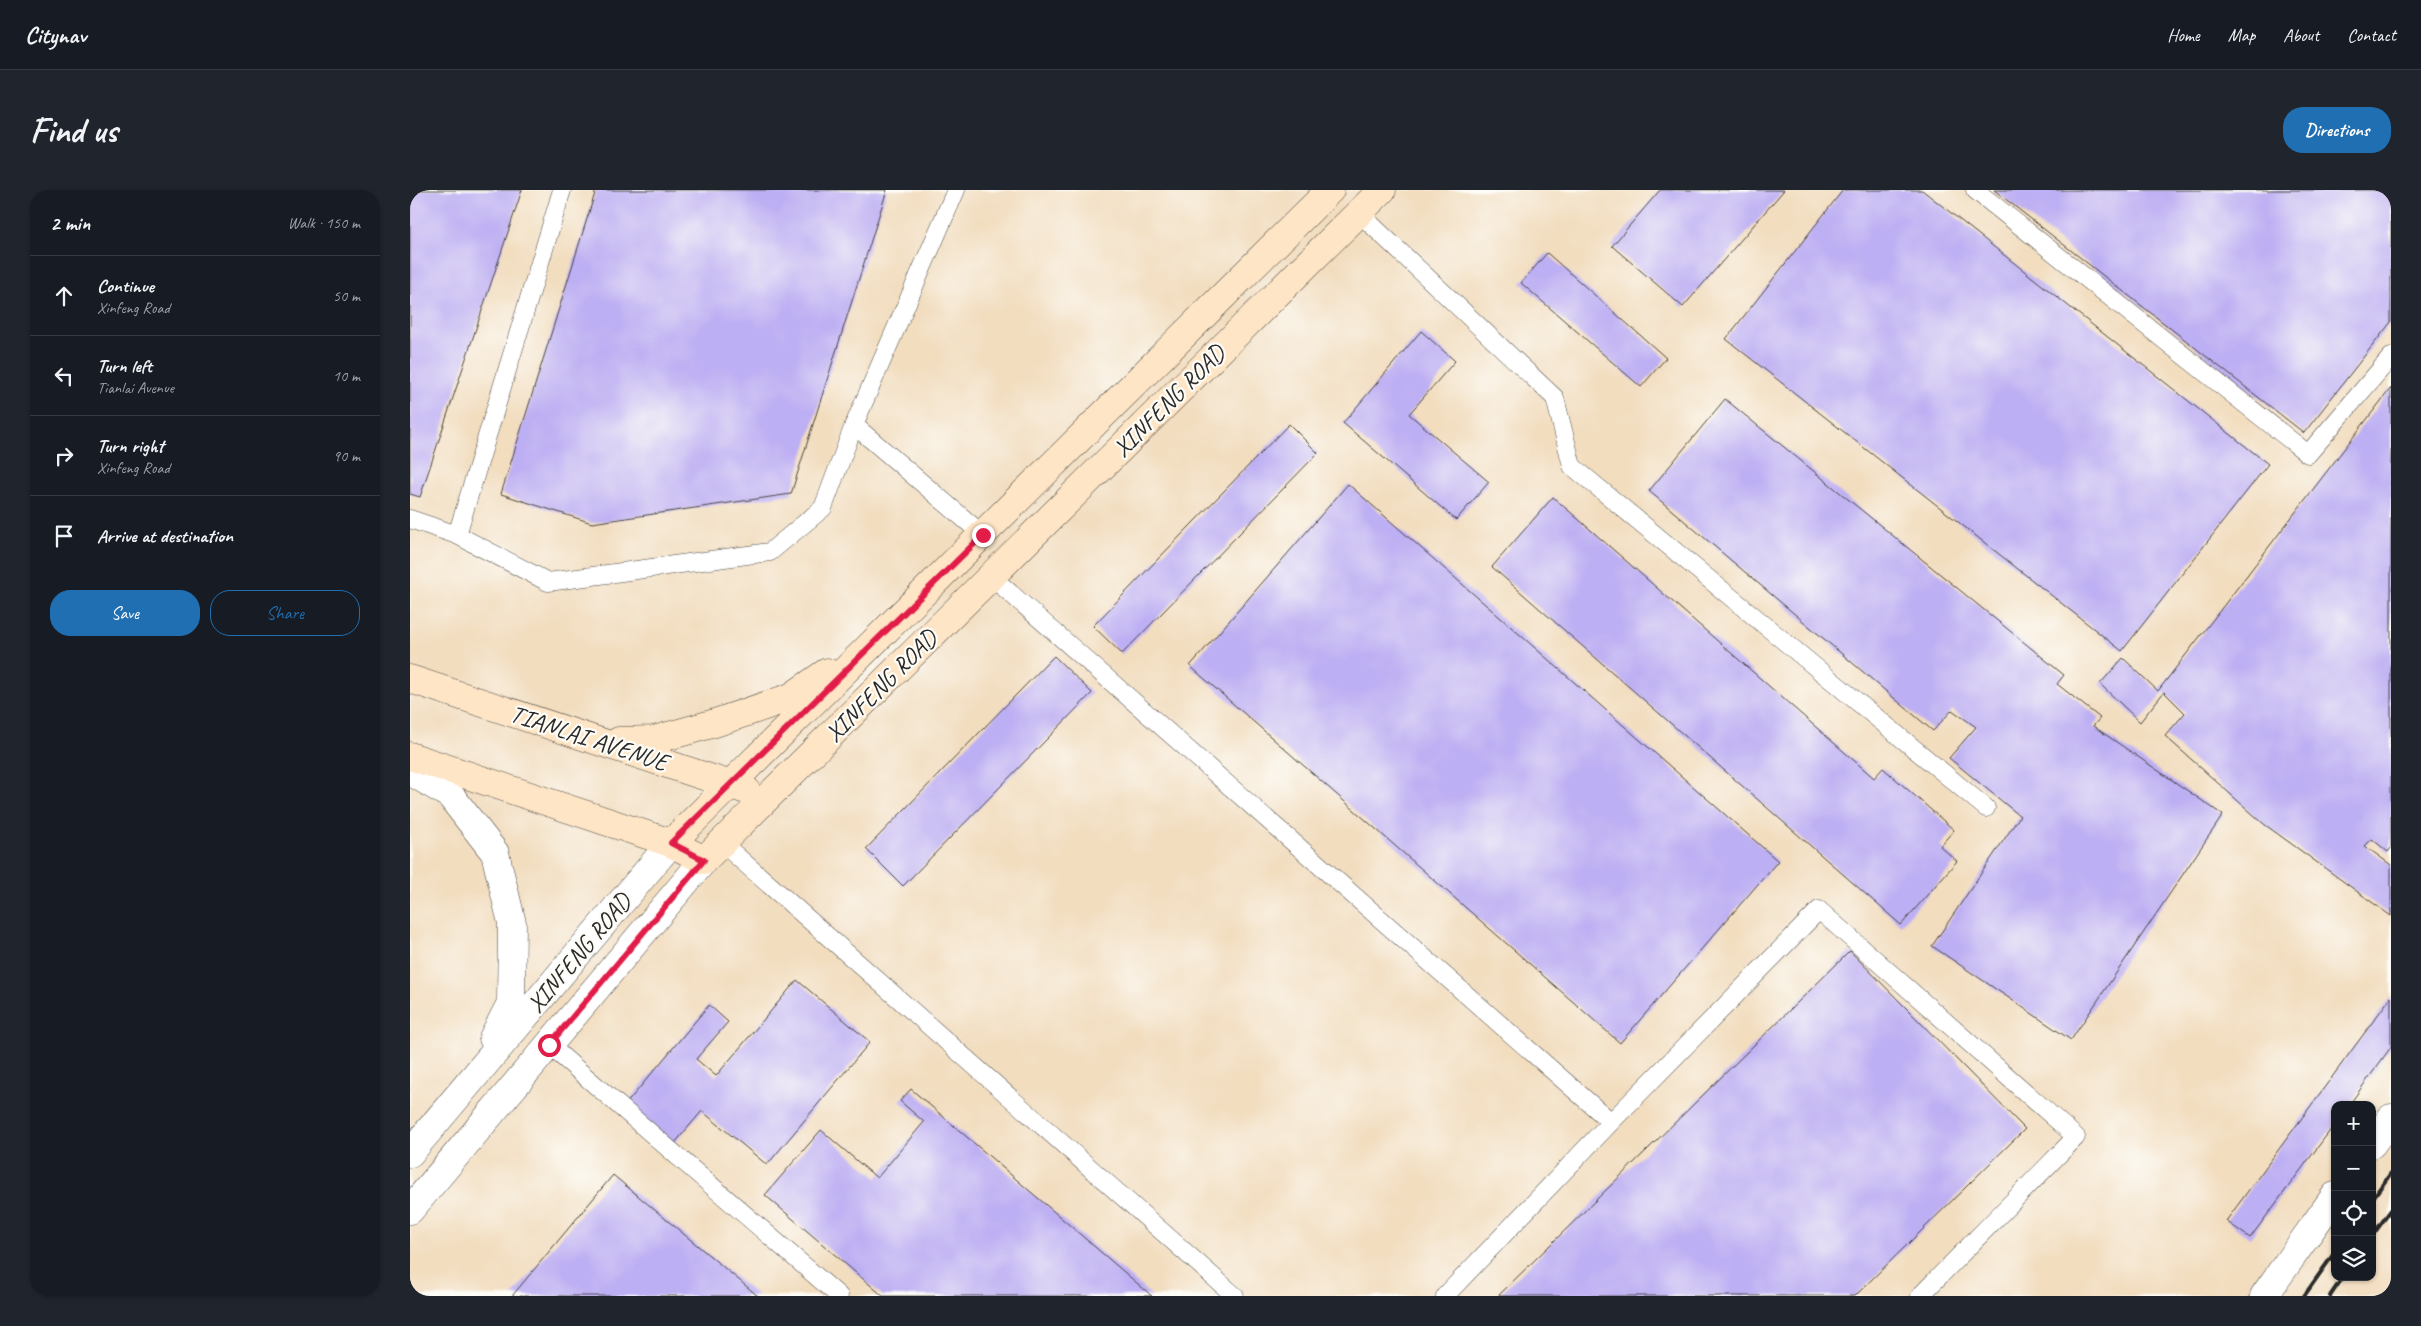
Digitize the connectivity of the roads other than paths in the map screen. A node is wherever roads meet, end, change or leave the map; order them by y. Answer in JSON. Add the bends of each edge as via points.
{"nodes":[{"id":1,"x":562,"y":190,"type":"edge"},
{"id":2,"x":956,"y":190,"type":"edge"},
{"id":3,"x":1330,"y":190,"type":"edge"},
{"id":4,"x":1382,"y":190,"type":"edge"},
{"id":5,"x":1975,"y":190,"type":"edge"},
{"id":6,"x":1359,"y":213,"type":"junction"},
{"id":7,"x":2391,"y":357,"type":"edge"},
{"id":8,"x":854,"y":425,"type":"junction"},
{"id":9,"x":410,"y":519,"type":"edge"},
{"id":10,"x":457,"y":535,"type":"junction"},
{"id":11,"x":983,"y":535,"type":"junction"},
{"id":12,"x":992,"y":577,"type":"junction"},
{"id":13,"x":884,"y":633,"type":"junction"},
{"id":14,"x":410,"y":679,"type":"edge"},
{"id":15,"x":598,"y":741,"type":"junction"},
{"id":16,"x":410,"y":756,"type":"edge"},
{"id":17,"x":410,"y":771,"type":"edge"},
{"id":18,"x":732,"y":785,"type":"junction"},
{"id":19,"x":768,"y":799,"type":"junction"},
{"id":20,"x":1986,"y":808,"type":"dead end"},
{"id":21,"x":671,"y":843,"type":"junction"},
{"id":22,"x":713,"y":852,"type":"junction"},
{"id":23,"x":549,"y":1045,"type":"junction"},
{"id":24,"x":475,"y":1076,"type":"junction"},
{"id":25,"x":2391,"y":1118,"type":"edge"},
{"id":26,"x":1611,"y":1122,"type":"junction"},
{"id":27,"x":2376,"y":1139,"type":"edge"},
{"id":28,"x":410,"y":1153,"type":"edge"},
{"id":29,"x":2331,"y":1202,"type":"edge"},
{"id":30,"x":410,"y":1210,"type":"edge"},
{"id":31,"x":839,"y":1296,"type":"edge"},
{"id":32,"x":1235,"y":1296,"type":"edge"},
{"id":33,"x":1445,"y":1296,"type":"edge"},
{"id":34,"x":1920,"y":1296,"type":"edge"},
{"id":35,"x":2264,"y":1296,"type":"edge"}],
"edges":[{"from":1,"to":10,"type":"lane"},
{"from":2,"to":8,"type":"lane"},
{"from":3,"to":11,"type":"main road","name":"XINFENG ROAD"},
{"from":4,"to":6,"type":"main road","name":"XINFENG ROAD"},
{"from":5,"to":7,"type":"lane","via":[[2308,454]]},
{"from":6,"to":12,"type":"main road","name":"XINFENG ROAD"},
{"from":6,"to":20,"type":"lane","via":[[1555,398],[1572,466]]},
{"from":8,"to":10,"type":"lane","via":[[823,508],[770,552],[548,582]]},
{"from":8,"to":11,"type":"lane"},
{"from":9,"to":10,"type":"lane"},
{"from":11,"to":13,"type":"main road","name":"XINFENG ROAD"},
{"from":12,"to":19,"type":"main road","name":"XINFENG ROAD"},
{"from":12,"to":26,"type":"lane"},
{"from":13,"to":15,"type":"main road","via":[[791,697],[654,740]]},
{"from":13,"to":18,"type":"main road","name":"XINFENG ROAD"},
{"from":14,"to":15,"type":"main road","name":"TIANLAI AVENUE"},
{"from":15,"to":18,"type":"main road","name":"TIANLAI AVENUE"},
{"from":16,"to":21,"type":"main road"},
{"from":17,"to":24,"type":"street","via":[[450,795],[495,853],[512,923],[511,1003]]},
{"from":18,"to":19,"type":"main road","name":"TIANLAI AVENUE"},
{"from":18,"to":21,"type":"main road","name":"XINFENG ROAD"},
{"from":19,"to":22,"type":"main road","name":"XINFENG ROAD"},
{"from":21,"to":22,"type":"main road"},
{"from":21,"to":24,"type":"street","name":"XINFENG ROAD"},
{"from":22,"to":23,"type":"street","name":"XINFENG ROAD"},
{"from":22,"to":32,"type":"lane"},
{"from":23,"to":30,"type":"street","name":"XINFENG ROAD"},
{"from":23,"to":31,"type":"lane"},
{"from":24,"to":28,"type":"street","name":"XINFENG ROAD"},
{"from":25,"to":27,"type":"street"},
{"from":26,"to":33,"type":"lane"},
{"from":26,"to":34,"type":"lane","via":[[1819,910],[2076,1137]]},
{"from":29,"to":35,"type":"street"}]}
